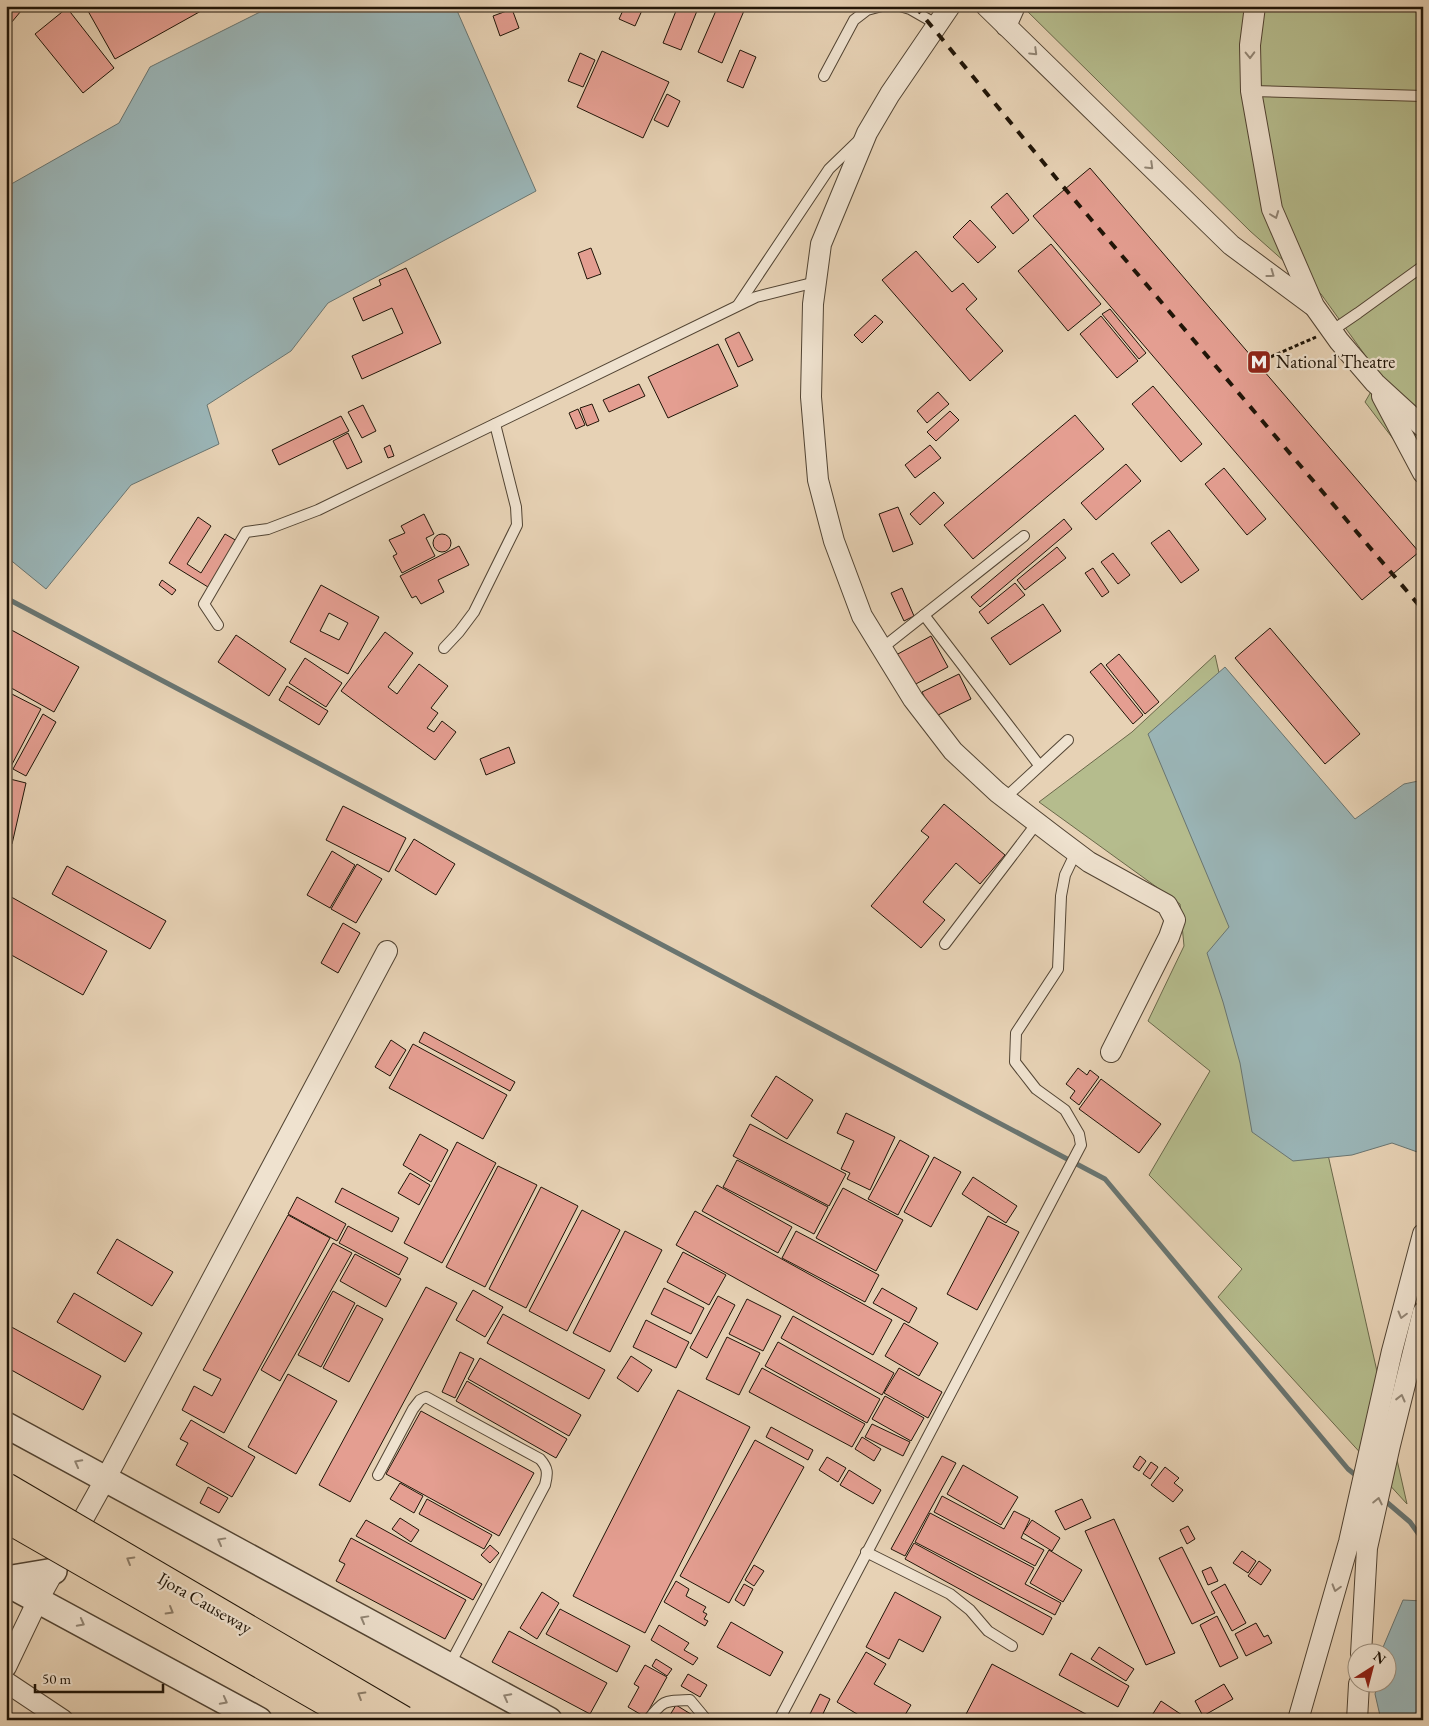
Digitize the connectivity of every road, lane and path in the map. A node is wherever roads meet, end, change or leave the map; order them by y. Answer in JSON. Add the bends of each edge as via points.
{"nodes":[{"id":1,"x":882,"y":6,"type":"edge"},
{"id":2,"x":900,"y":6,"type":"edge"},
{"id":3,"x":950,"y":6,"type":"edge"},
{"id":4,"x":986,"y":6,"type":"edge"},
{"id":5,"x":1015,"y":6,"type":"edge"},
{"id":6,"x":1255,"y":6,"type":"edge"},
{"id":7,"x":938,"y":25,"type":"junction"},
{"id":8,"x":1006,"y":26,"type":"junction"},
{"id":9,"x":824,"y":76,"type":"dead end"},
{"id":10,"x":1251,"y":91,"type":"junction"},
{"id":11,"x":1423,"y":96,"type":"edge"},
{"id":12,"x":867,"y":132,"type":"junction"},
{"id":13,"x":1423,"y":266,"type":"edge"},
{"id":14,"x":816,"y":282,"type":"junction"},
{"id":15,"x":738,"y":305,"type":"junction"},
{"id":16,"x":1314,"y":306,"type":"junction"},
{"id":17,"x":1332,"y":330,"type":"junction"},
{"id":18,"x":1259,"y":362,"type":"dead end"},
{"id":19,"x":1375,"y":383,"type":"junction"},
{"id":20,"x":495,"y":424,"type":"junction"},
{"id":21,"x":1423,"y":427,"type":"edge"},
{"id":22,"x":1423,"y":473,"type":"edge"},
{"id":23,"x":1024,"y":536,"type":"dead end"},
{"id":24,"x":924,"y":615,"type":"junction"},
{"id":25,"x":218,"y":625,"type":"dead end"},
{"id":26,"x":444,"y":648,"type":"dead end"},
{"id":27,"x":881,"y":649,"type":"junction"},
{"id":28,"x":1068,"y":740,"type":"dead end"},
{"id":29,"x":1039,"y":765,"type":"junction"},
{"id":30,"x":1005,"y":798,"type":"junction"},
{"id":31,"x":1037,"y":823,"type":"junction"},
{"id":32,"x":1076,"y":852,"type":"junction"},
{"id":33,"x":945,"y":944,"type":"dead end"},
{"id":34,"x":387,"y":952,"type":"dead end"},
{"id":35,"x":1111,"y":1052,"type":"dead end"},
{"id":36,"x":1423,"y":1234,"type":"edge"},
{"id":37,"x":1423,"y":1312,"type":"edge"},
{"id":38,"x":6,"y":1424,"type":"edge"},
{"id":39,"x":1381,"y":1443,"type":"junction"},
{"id":40,"x":378,"y":1474,"type":"dead end"},
{"id":41,"x":106,"y":1478,"type":"junction"},
{"id":42,"x":6,"y":1487,"type":"edge"},
{"id":43,"x":6,"y":1518,"type":"edge"},
{"id":44,"x":1358,"y":1545,"type":"junction"},
{"id":45,"x":866,"y":1552,"type":"junction"},
{"id":46,"x":54,"y":1571,"type":"junction"},
{"id":47,"x":6,"y":1579,"type":"edge"},
{"id":48,"x":6,"y":1584,"type":"edge"},
{"id":49,"x":38,"y":1600,"type":"junction"},
{"id":50,"x":1361,"y":1644,"type":"edge"},
{"id":51,"x":1012,"y":1646,"type":"dead end"},
{"id":52,"x":8,"y":1660,"type":"edge"},
{"id":53,"x":450,"y":1666,"type":"junction"},
{"id":54,"x":6,"y":1682,"type":"edge"},
{"id":55,"x":1358,"y":1694,"type":"edge"},
{"id":56,"x":63,"y":1720,"type":"edge"},
{"id":57,"x":259,"y":1720,"type":"edge"},
{"id":58,"x":358,"y":1720,"type":"edge"},
{"id":59,"x":403,"y":1720,"type":"edge"},
{"id":60,"x":550,"y":1720,"type":"edge"},
{"id":61,"x":648,"y":1720,"type":"edge"},
{"id":62,"x":704,"y":1720,"type":"edge"},
{"id":63,"x":779,"y":1720,"type":"edge"},
{"id":64,"x":1298,"y":1720,"type":"edge"},
{"id":65,"x":1357,"y":1720,"type":"edge"}],
"edges":[{"from":1,"to":9,"type":"lane","via":[[867,10],[854,20]]},
{"from":2,"to":7,"type":"lane"},
{"from":3,"to":7,"type":"street"},
{"from":4,"to":8,"type":"street"},
{"from":5,"to":8,"type":"street"},
{"from":6,"to":10,"type":"street","one_way":true,"via":[[1250,46]]},
{"from":7,"to":12,"type":"street"},
{"from":8,"to":16,"type":"street","one_way":true,"via":[[1231,245]]},
{"from":10,"to":11,"type":"lane"},
{"from":10,"to":16,"type":"street","one_way":true,"via":[[1272,210]]},
{"from":12,"to":14,"type":"street","via":[[821,244]]},
{"from":12,"to":15,"type":"lane","via":[[829,169]]},
{"from":13,"to":17,"type":"lane"},
{"from":14,"to":15,"type":"lane","via":[[756,297]]},
{"from":14,"to":27,"type":"street","via":[[811,397],[818,480],[834,541],[862,616]]},
{"from":15,"to":20,"type":"lane"},
{"from":16,"to":17,"type":"street"},
{"from":17,"to":18,"type":"path"},
{"from":17,"to":19,"type":"street"},
{"from":19,"to":21,"type":"street"},
{"from":19,"to":22,"type":"street"},
{"from":20,"to":25,"type":"lane","via":[[318,510],[268,529],[246,532],[204,604]]},
{"from":20,"to":26,"type":"lane","via":[[516,507],[517,525],[474,612]]},
{"from":23,"to":24,"type":"lane"},
{"from":24,"to":27,"type":"lane"},
{"from":24,"to":29,"type":"lane"},
{"from":27,"to":30,"type":"street","via":[[913,699],[953,751]]},
{"from":28,"to":29,"type":"lane"},
{"from":29,"to":30,"type":"lane"},
{"from":30,"to":31,"type":"street"},
{"from":31,"to":32,"type":"street"},
{"from":31,"to":33,"type":"lane"},
{"from":32,"to":35,"type":"street","via":[[1167,905],[1175,920],[1170,937]]},
{"from":32,"to":45,"type":"lane","via":[[1065,875],[1061,896],[1058,969],[1016,1033],[1015,1062],[1036,1089],[1065,1110],[1079,1134],[1081,1145]]},
{"from":34,"to":41,"type":"street"},
{"from":36,"to":39,"type":"street","one_way":true,"via":[[1392,1351]]},
{"from":39,"to":37,"type":"street","one_way":true},
{"from":41,"to":38,"type":"street","one_way":true},
{"from":39,"to":44,"type":"street"},
{"from":40,"to":53,"type":"lane","via":[[413,1408],[426,1397],[540,1459],[546,1466],[545,1485]]},
{"from":41,"to":46,"type":"street"},
{"from":53,"to":41,"type":"street","one_way":true},
{"from":59,"to":42,"type":"main road","name":"Ijora Causeway","one_way":true,"bridge":true},
{"from":43,"to":58,"type":"main road","name":"Ijora Causeway","one_way":true,"bridge":true},
{"from":44,"to":50,"type":"street"},
{"from":44,"to":64,"type":"street","one_way":true},
{"from":45,"to":51,"type":"lane","via":[[950,1594],[988,1631]]},
{"from":45,"to":63,"type":"lane"},
{"from":46,"to":47,"type":"street"},
{"from":46,"to":49,"type":"street"},
{"from":48,"to":49,"type":"street"},
{"from":49,"to":52,"type":"street"},
{"from":49,"to":57,"type":"street","one_way":true},
{"from":60,"to":53,"type":"street","one_way":true},
{"from":54,"to":56,"type":"street"},
{"from":55,"to":65,"type":"street"},
{"from":61,"to":62,"type":"lane","via":[[668,1700],[690,1700]]}]}
